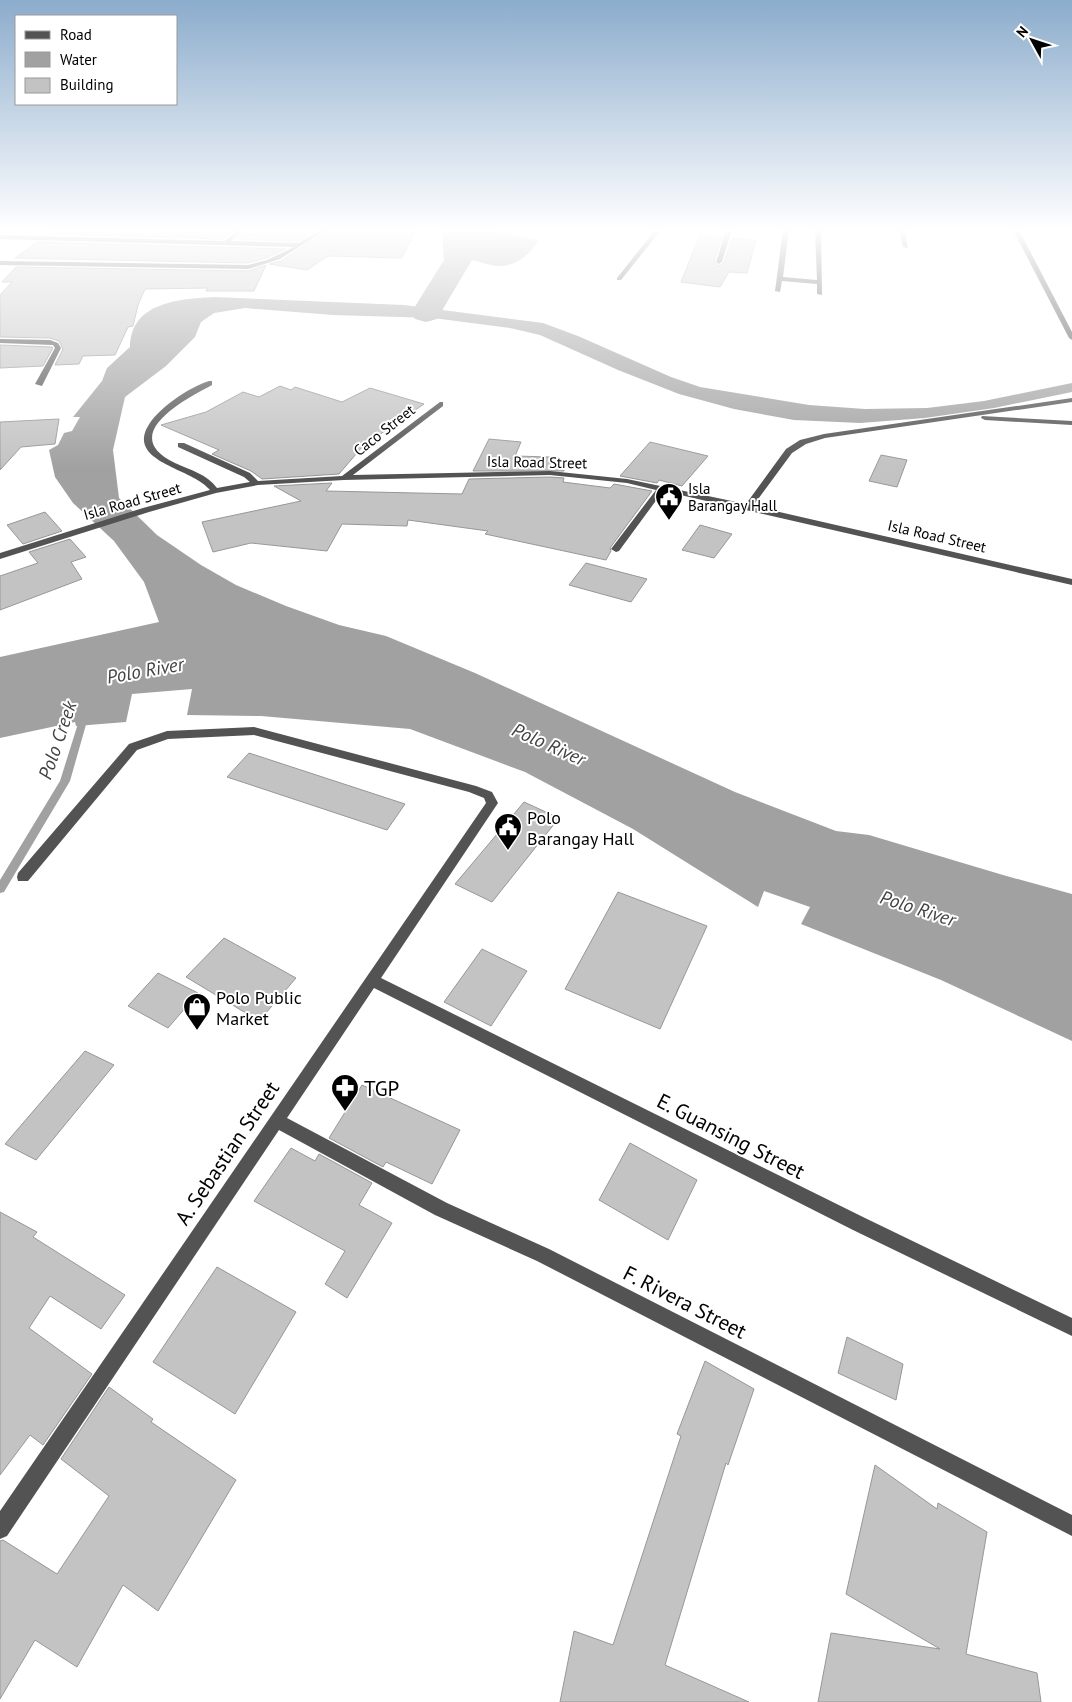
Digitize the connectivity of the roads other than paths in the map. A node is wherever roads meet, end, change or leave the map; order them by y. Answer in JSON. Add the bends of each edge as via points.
{"nodes":[{"id":1,"x":1057,"y":309,"type":"edge"},
{"id":2,"x":1072,"y":338,"type":"edge"},
{"id":3,"x":0,"y":341,"type":"edge"},
{"id":4,"x":209,"y":383,"type":"dead end"},
{"id":5,"x":39,"y":384,"type":"dead end"},
{"id":6,"x":1072,"y":400,"type":"edge"},
{"id":7,"x":440,"y":404,"type":"dead end"},
{"id":8,"x":957,"y":417,"type":"junction"},
{"id":9,"x":1072,"y":423,"type":"edge"},
{"id":10,"x":181,"y":445,"type":"dead end"},
{"id":11,"x":344,"y":478,"type":"junction"},
{"id":12,"x":256,"y":483,"type":"junction"},
{"id":13,"x":661,"y":488,"type":"junction"},
{"id":14,"x":215,"y":491,"type":"junction"},
{"id":15,"x":748,"y":507,"type":"junction"},
{"id":16,"x":616,"y":549,"type":"dead end"},
{"id":17,"x":0,"y":556,"type":"edge"},
{"id":18,"x":1072,"y":582,"type":"edge"},
{"id":19,"x":23,"y":876,"type":"dead end"},
{"id":20,"x":373,"y":981,"type":"junction"},
{"id":21,"x":276,"y":1120,"type":"junction"},
{"id":22,"x":1072,"y":1327,"type":"edge"},
{"id":23,"x":1072,"y":1526,"type":"edge"},
{"id":24,"x":0,"y":1529,"type":"edge"}],
"edges":[{"from":1,"to":2,"type":"street"},
{"from":3,"to":5,"type":"street","via":[[56,344],[58,348]]},
{"from":4,"to":14,"type":"street","via":[[166,408],[150,424],[147,440],[151,451],[210,483]]},
{"from":6,"to":8,"type":"street"},
{"from":7,"to":11,"type":"street","name":"Caco Street"},
{"from":8,"to":9,"type":"street"},
{"from":8,"to":15,"type":"street","via":[[802,442],[789,451]]},
{"from":10,"to":12,"type":"street","via":[[249,476]]},
{"from":11,"to":12,"type":"street","name":"Isla Road Street"},
{"from":11,"to":13,"type":"street","name":"Isla Road Street","via":[[550,473],[591,476]]},
{"from":12,"to":14,"type":"street","name":"Isla Road Street"},
{"from":13,"to":15,"type":"street","name":"Isla Road Street"},
{"from":13,"to":16,"type":"street"},
{"from":14,"to":17,"type":"street","name":"Isla Road Street"},
{"from":15,"to":18,"type":"street","name":"Isla Road Street"},
{"from":19,"to":20,"type":"street","name":"A. Sebastian Street","via":[[133,747],[167,735],[254,731],[488,795],[492,803]]},
{"from":20,"to":21,"type":"street","name":"A. Sebastian Street"},
{"from":20,"to":22,"type":"street","name":"E. Guansing Street"},
{"from":21,"to":23,"type":"street","name":"F. Rivera Street","via":[[441,1209],[543,1255]]},
{"from":21,"to":24,"type":"street","name":"A. Sebastian Street"}]}
